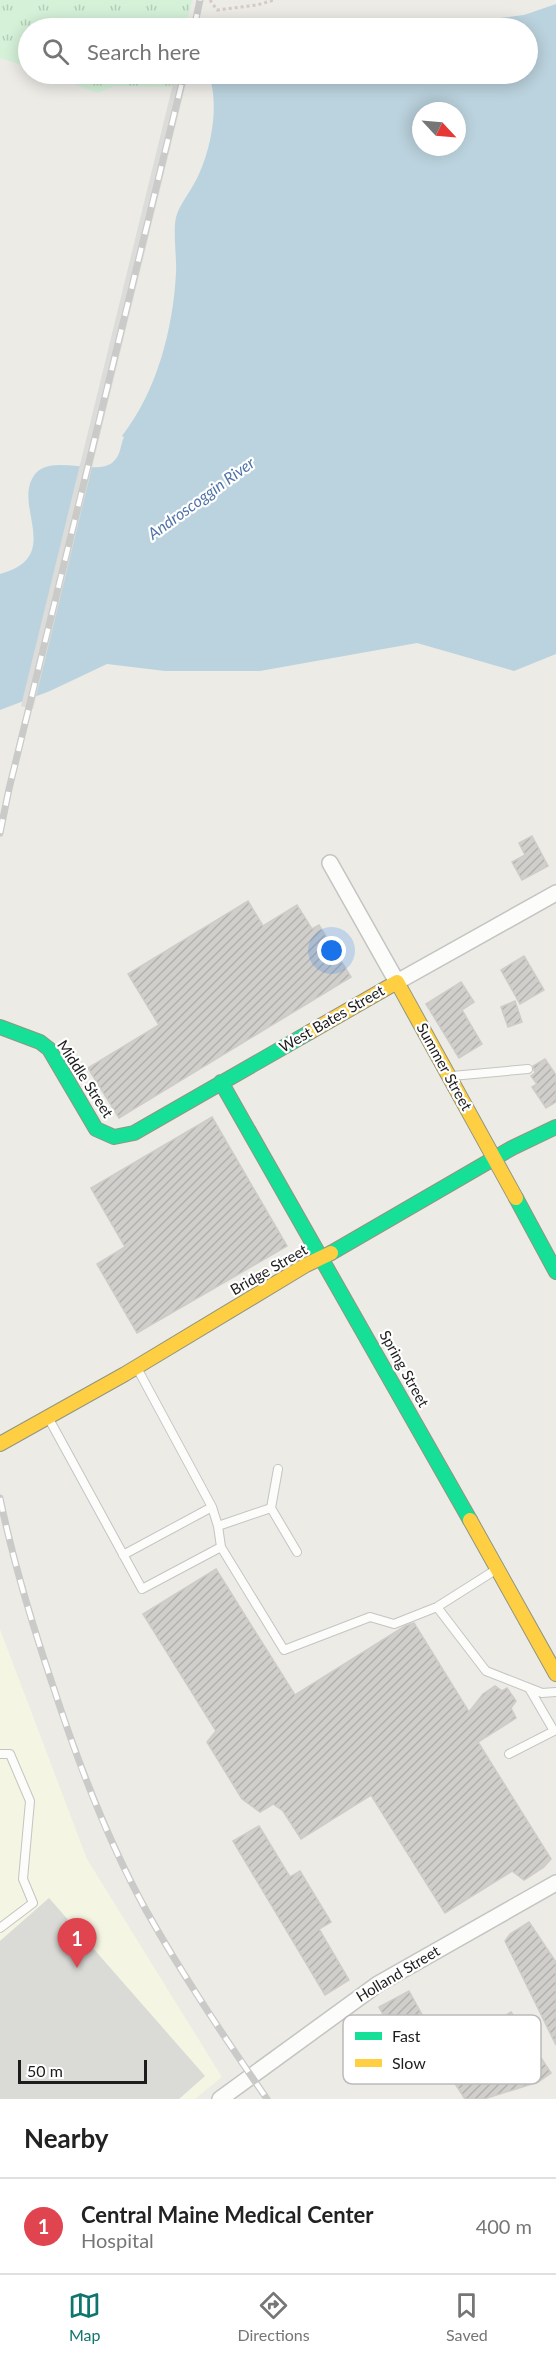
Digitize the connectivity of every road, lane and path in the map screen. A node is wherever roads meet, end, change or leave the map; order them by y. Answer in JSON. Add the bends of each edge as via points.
{"nodes":[{"id":1,"x":210,"y":0,"type":"edge"},
{"id":2,"x":274,"y":0,"type":"edge"},
{"id":3,"x":330,"y":863,"type":"dead end"},
{"id":4,"x":556,"y":893,"type":"edge"},
{"id":5,"x":397,"y":982,"type":"junction"},
{"id":6,"x":0,"y":1027,"type":"edge"},
{"id":7,"x":528,"y":1069,"type":"dead end"},
{"id":8,"x":450,"y":1076,"type":"junction"},
{"id":9,"x":221,"y":1082,"type":"junction"},
{"id":10,"x":556,"y":1127,"type":"edge"},
{"id":11,"x":108,"y":1137,"type":"joint"},
{"id":12,"x":493,"y":1159,"type":"junction"},
{"id":13,"x":321,"y":1259,"type":"junction"},
{"id":14,"x":556,"y":1272,"type":"edge"},
{"id":15,"x":136,"y":1367,"type":"junction"},
{"id":16,"x":48,"y":1417,"type":"junction"},
{"id":17,"x":0,"y":1444,"type":"edge"},
{"id":18,"x":278,"y":1468,"type":"dead end"},
{"id":19,"x":212,"y":1506,"type":"junction"},
{"id":20,"x":271,"y":1508,"type":"junction"},
{"id":21,"x":218,"y":1526,"type":"junction"},
{"id":22,"x":221,"y":1547,"type":"junction"},
{"id":23,"x":297,"y":1552,"type":"dead end"},
{"id":24,"x":123,"y":1555,"type":"junction"},
{"id":25,"x":498,"y":1568,"type":"junction"},
{"id":26,"x":437,"y":1607,"type":"junction"},
{"id":27,"x":556,"y":1674,"type":"edge"},
{"id":28,"x":529,"y":1688,"type":"junction"},
{"id":29,"x":556,"y":1692,"type":"edge"},
{"id":30,"x":0,"y":1754,"type":"edge"},
{"id":31,"x":509,"y":1754,"type":"dead end"},
{"id":32,"x":556,"y":1883,"type":"edge"},
{"id":33,"x":0,"y":1928,"type":"edge"},
{"id":34,"x":220,"y":2099,"type":"edge"}],
"edges":[{"from":1,"to":2,"type":"path","via":[[217,10]]},
{"from":3,"to":5,"type":"street","name":"Summer Street"},
{"from":4,"to":5,"type":"street","name":"West Bates Street"},
{"from":5,"to":8,"type":"street","name":"Summer Street"},
{"from":5,"to":9,"type":"street","name":"West Bates Street"},
{"from":6,"to":11,"type":"street","name":"Middle Street","via":[[49,1049],[92,1124]]},
{"from":7,"to":8,"type":"lane"},
{"from":8,"to":12,"type":"street","name":"Summer Street"},
{"from":9,"to":11,"type":"street","name":"West Bates Street","via":[[134,1133]]},
{"from":9,"to":13,"type":"street","name":"Spring Street"},
{"from":10,"to":12,"type":"street","name":"Bridge Street"},
{"from":12,"to":13,"type":"street","name":"Bridge Street"},
{"from":12,"to":14,"type":"street","name":"Summer Street"},
{"from":13,"to":15,"type":"street","name":"Bridge Street"},
{"from":13,"to":25,"type":"street","name":"Spring Street"},
{"from":15,"to":16,"type":"street","name":"Bridge Street"},
{"from":15,"to":19,"type":"lane"},
{"from":16,"to":17,"type":"street","name":"Bridge Street"},
{"from":16,"to":24,"type":"lane"},
{"from":18,"to":20,"type":"lane"},
{"from":19,"to":21,"type":"lane"},
{"from":19,"to":24,"type":"lane"},
{"from":20,"to":21,"type":"lane"},
{"from":20,"to":23,"type":"lane"},
{"from":21,"to":22,"type":"lane"},
{"from":22,"to":24,"type":"lane","via":[[142,1589]]},
{"from":22,"to":26,"type":"lane","via":[[284,1650],[370,1617],[394,1624]]},
{"from":25,"to":26,"type":"lane"},
{"from":25,"to":27,"type":"street","name":"Spring Street"},
{"from":26,"to":28,"type":"lane","via":[[486,1671]]},
{"from":28,"to":29,"type":"lane","via":[[542,1694]]},
{"from":28,"to":31,"type":"lane","via":[[554,1731]]},
{"from":30,"to":33,"type":"lane","via":[[10,1754],[30,1801],[23,1879],[33,1903]]},
{"from":32,"to":34,"type":"street","name":"Holland Street","via":[[378,1984]]}]}
